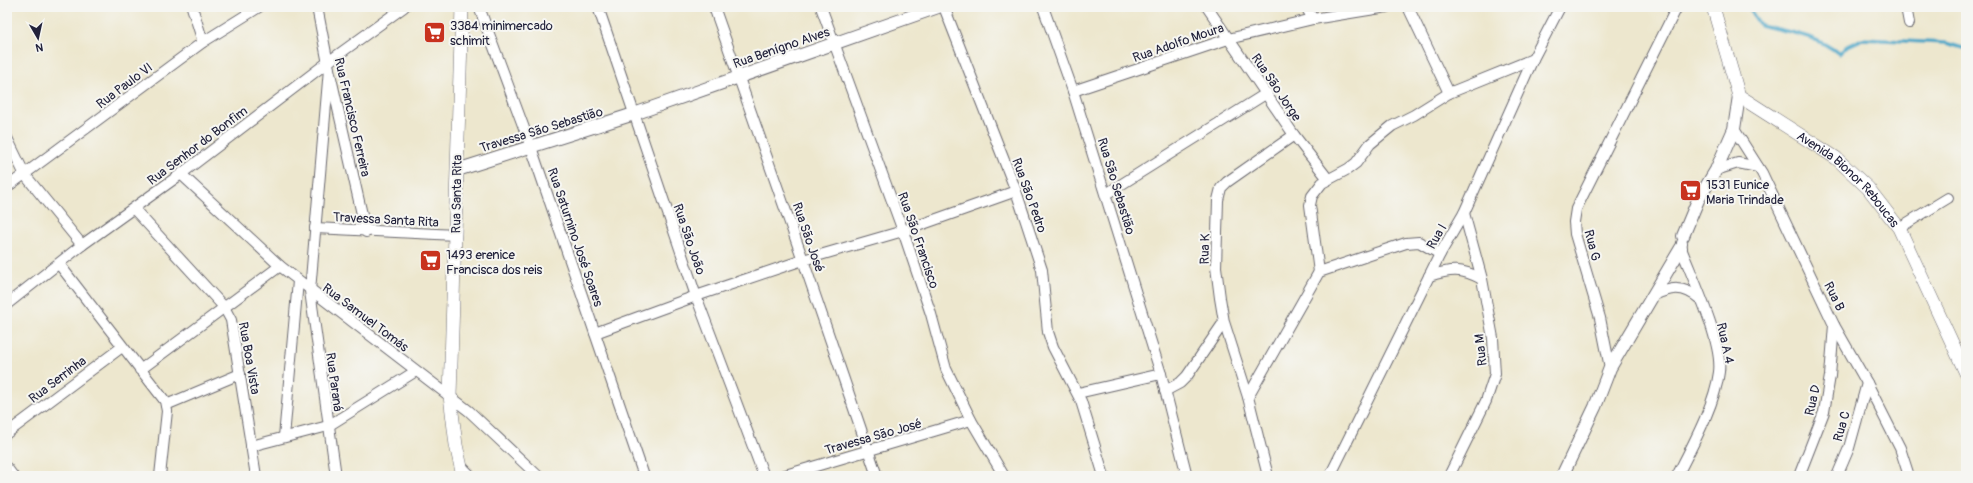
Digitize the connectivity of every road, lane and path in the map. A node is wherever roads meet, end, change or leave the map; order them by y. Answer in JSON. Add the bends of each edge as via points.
{"nodes":[{"id":1,"x":192,"y":7,"type":"edge"},
{"id":2,"x":259,"y":7,"type":"edge"},
{"id":3,"x":317,"y":7,"type":"edge"},
{"id":4,"x":404,"y":7,"type":"edge"},
{"id":5,"x":462,"y":7,"type":"edge"},
{"id":6,"x":479,"y":7,"type":"edge"},
{"id":7,"x":598,"y":7,"type":"edge"},
{"id":8,"x":714,"y":7,"type":"edge"},
{"id":9,"x":821,"y":7,"type":"edge"},
{"id":10,"x":938,"y":7,"type":"edge"},
{"id":11,"x":944,"y":7,"type":"edge"},
{"id":12,"x":1043,"y":7,"type":"edge"},
{"id":13,"x":1207,"y":7,"type":"edge"},
{"id":14,"x":1306,"y":7,"type":"edge"},
{"id":15,"x":1387,"y":7,"type":"edge"},
{"id":16,"x":1408,"y":7,"type":"edge"},
{"id":17,"x":1560,"y":7,"type":"edge"},
{"id":18,"x":1677,"y":7,"type":"edge"},
{"id":19,"x":1713,"y":7,"type":"edge"},
{"id":20,"x":1906,"y":7,"type":"edge"},
{"id":21,"x":1313,"y":19,"type":"junction"},
{"id":22,"x":1909,"y":23,"type":"dead end"},
{"id":23,"x":1228,"y":39,"type":"junction"},
{"id":24,"x":203,"y":42,"type":"junction"},
{"id":25,"x":833,"y":43,"type":"junction"},
{"id":26,"x":1533,"y":59,"type":"junction"},
{"id":27,"x":328,"y":66,"type":"junction"},
{"id":28,"x":739,"y":76,"type":"junction"},
{"id":29,"x":1073,"y":92,"type":"junction"},
{"id":30,"x":1267,"y":93,"type":"junction"},
{"id":31,"x":1449,"y":94,"type":"junction"},
{"id":32,"x":1739,"y":96,"type":"junction"},
{"id":33,"x":634,"y":114,"type":"junction"},
{"id":34,"x":1734,"y":129,"type":"junction"},
{"id":35,"x":1294,"y":135,"type":"junction"},
{"id":36,"x":7,"y":138,"type":"edge"},
{"id":37,"x":531,"y":147,"type":"junction"},
{"id":38,"x":1758,"y":167,"type":"junction"},
{"id":39,"x":457,"y":170,"type":"junction"},
{"id":40,"x":1716,"y":170,"type":"junction"},
{"id":41,"x":181,"y":174,"type":"junction"},
{"id":42,"x":25,"y":175,"type":"junction"},
{"id":43,"x":1328,"y":179,"type":"junction"},
{"id":44,"x":7,"y":187,"type":"edge"},
{"id":45,"x":1016,"y":191,"type":"junction"},
{"id":46,"x":1106,"y":194,"type":"junction"},
{"id":47,"x":1948,"y":198,"type":"dead end"},
{"id":48,"x":134,"y":209,"type":"junction"},
{"id":49,"x":1464,"y":214,"type":"junction"},
{"id":50,"x":315,"y":228,"type":"junction"},
{"id":51,"x":1899,"y":228,"type":"junction"},
{"id":52,"x":903,"y":231,"type":"junction"},
{"id":53,"x":366,"y":232,"type":"junction"},
{"id":54,"x":456,"y":235,"type":"junction"},
{"id":55,"x":1682,"y":242,"type":"junction"},
{"id":56,"x":82,"y":245,"type":"junction"},
{"id":57,"x":1440,"y":254,"type":"junction"},
{"id":58,"x":803,"y":260,"type":"junction"},
{"id":59,"x":59,"y":264,"type":"junction"},
{"id":60,"x":280,"y":266,"type":"junction"},
{"id":61,"x":1319,"y":272,"type":"junction"},
{"id":62,"x":1429,"y":276,"type":"junction"},
{"id":63,"x":1482,"y":279,"type":"junction"},
{"id":64,"x":298,"y":281,"type":"junction"},
{"id":65,"x":310,"y":291,"type":"junction"},
{"id":66,"x":696,"y":296,"type":"junction"},
{"id":67,"x":1652,"y":296,"type":"junction"},
{"id":68,"x":1702,"y":301,"type":"junction"},
{"id":69,"x":7,"y":304,"type":"edge"},
{"id":70,"x":224,"y":307,"type":"junction"},
{"id":71,"x":1224,"y":322,"type":"junction"},
{"id":72,"x":1834,"y":325,"type":"junction"},
{"id":73,"x":595,"y":333,"type":"junction"},
{"id":74,"x":122,"y":347,"type":"junction"},
{"id":75,"x":1610,"y":368,"type":"junction"},
{"id":76,"x":140,"y":370,"type":"junction"},
{"id":77,"x":416,"y":370,"type":"junction"},
{"id":78,"x":1966,"y":373,"type":"edge"},
{"id":79,"x":240,"y":374,"type":"junction"},
{"id":80,"x":1161,"y":374,"type":"junction"},
{"id":81,"x":1867,"y":383,"type":"junction"},
{"id":82,"x":1165,"y":391,"type":"junction"},
{"id":83,"x":1078,"y":393,"type":"junction"},
{"id":84,"x":450,"y":396,"type":"junction"},
{"id":85,"x":1248,"y":397,"type":"junction"},
{"id":86,"x":166,"y":405,"type":"junction"},
{"id":87,"x":971,"y":420,"type":"junction"},
{"id":88,"x":328,"y":426,"type":"junction"},
{"id":89,"x":7,"y":433,"type":"edge"},
{"id":90,"x":284,"y":438,"type":"junction"},
{"id":91,"x":252,"y":446,"type":"junction"},
{"id":92,"x":868,"y":451,"type":"junction"},
{"id":93,"x":7,"y":468,"type":"edge"},
{"id":94,"x":462,"y":471,"type":"edge"},
{"id":95,"x":13,"y":476,"type":"edge"},
{"id":96,"x":160,"y":476,"type":"edge"},
{"id":97,"x":256,"y":476,"type":"edge"},
{"id":98,"x":336,"y":476,"type":"edge"},
{"id":99,"x":471,"y":476,"type":"edge"},
{"id":100,"x":538,"y":476,"type":"edge"},
{"id":101,"x":644,"y":476,"type":"edge"},
{"id":102,"x":764,"y":476,"type":"edge"},
{"id":103,"x":782,"y":476,"type":"edge"},
{"id":104,"x":877,"y":476,"type":"edge"},
{"id":105,"x":1004,"y":476,"type":"edge"},
{"id":106,"x":1104,"y":476,"type":"edge"},
{"id":107,"x":1187,"y":476,"type":"edge"},
{"id":108,"x":1268,"y":476,"type":"edge"},
{"id":109,"x":1330,"y":476,"type":"edge"},
{"id":110,"x":1449,"y":476,"type":"edge"},
{"id":111,"x":1562,"y":476,"type":"edge"},
{"id":112,"x":1677,"y":476,"type":"edge"},
{"id":113,"x":1799,"y":476,"type":"edge"},
{"id":114,"x":1837,"y":476,"type":"edge"},
{"id":115,"x":1909,"y":476,"type":"edge"}],
"edges":[{"from":1,"to":24,"type":"street"},
{"from":2,"to":24,"type":"street","name":"Rua Paulo VI"},
{"from":3,"to":27,"type":"street","name":"Rua Francisco Ferreira"},
{"from":4,"to":27,"type":"street","name":"Rua Senhor do Bonfim"},
{"from":5,"to":39,"type":"main road","name":"Rua Santa Rita"},
{"from":6,"to":37,"type":"street","name":"Rua Saturnino José Soares"},
{"from":7,"to":33,"type":"street","name":"Rua São João"},
{"from":8,"to":28,"type":"street","name":"Rua São José"},
{"from":9,"to":25,"type":"street","name":"Rua São Francisco"},
{"from":10,"to":25,"type":"street","name":"Rua Benígno Alves"},
{"from":11,"to":45,"type":"street","name":"Rua São Pedro"},
{"from":12,"to":29,"type":"street","name":"Rua São Sebastião"},
{"from":13,"to":23,"type":"street","name":"Rua São Jorge"},
{"from":14,"to":21,"type":"street"},
{"from":15,"to":21,"type":"street","name":"Rua Adolfo Moura"},
{"from":16,"to":31,"type":"street"},
{"from":17,"to":26,"type":"street","name":"Rua I"},
{"from":18,"to":75,"type":"street","name":"Rua G","via":[[1576,209],[1575,234],[1600,318]]},
{"from":19,"to":32,"type":"main road"},
{"from":20,"to":22,"type":"street"},
{"from":21,"to":23,"type":"street","name":"Rua Adolfo Moura"},
{"from":23,"to":29,"type":"street","name":"Rua Adolfo Moura"},
{"from":23,"to":30,"type":"street","name":"Rua São Jorge"},
{"from":24,"to":42,"type":"street","name":"Rua Paulo VI"},
{"from":25,"to":28,"type":"street","name":"Rua Benígno Alves"},
{"from":25,"to":52,"type":"street","name":"Rua São Francisco"},
{"from":26,"to":31,"type":"street"},
{"from":26,"to":49,"type":"street","name":"Rua I"},
{"from":27,"to":41,"type":"street","name":"Rua Senhor do Bonfim"},
{"from":27,"to":50,"type":"street","name":"Rua Paraná"},
{"from":27,"to":53,"type":"street","name":"Rua Francisco Ferreira"},
{"from":28,"to":33,"type":"street","name":"Rua Benígno Alves"},
{"from":28,"to":58,"type":"street","name":"Rua São José"},
{"from":29,"to":46,"type":"street","name":"Rua São Sebastião"},
{"from":30,"to":35,"type":"street","name":"Rua São Jorge"},
{"from":30,"to":46,"type":"street"},
{"from":31,"to":43,"type":"street","via":[[1392,126],[1370,144],[1356,163]]},
{"from":32,"to":34,"type":"street"},
{"from":32,"to":51,"type":"main road","name":"Avenida Bionor Reboucas","via":[[1836,158],[1868,188]]},
{"from":33,"to":37,"type":"street","name":"Travessa São Sebastião"},
{"from":33,"to":66,"type":"street","name":"Rua São João"},
{"from":34,"to":38,"type":"street","name":"Rua B"},
{"from":34,"to":40,"type":"street"},
{"from":35,"to":43,"type":"street","name":"Rua São Jorge"},
{"from":35,"to":71,"type":"street","name":"Rua K","via":[[1227,182],[1218,194],[1216,267]]},
{"from":36,"to":42,"type":"street"},
{"from":37,"to":39,"type":"street","name":"Travessa São Sebastião"},
{"from":37,"to":73,"type":"street","name":"Rua Saturnino José Soares"},
{"from":38,"to":40,"type":"street","via":[[1738,163]]},
{"from":38,"to":72,"type":"street","name":"Rua B"},
{"from":39,"to":54,"type":"main road","name":"Rua Santa Rita"},
{"from":40,"to":55,"type":"street","via":[[1698,200]]},
{"from":41,"to":48,"type":"street","name":"Rua Senhor do Bonfim"},
{"from":41,"to":60,"type":"street","name":"Rua Samuel Tomás"},
{"from":42,"to":44,"type":"street","name":"Rua Paulo VI"},
{"from":42,"to":56,"type":"street"},
{"from":43,"to":61,"type":"street","via":[[1312,196],[1310,205]]},
{"from":45,"to":52,"type":"street"},
{"from":45,"to":83,"type":"street","name":"Rua São Pedro","via":[[1042,270],[1048,332],[1053,347]]},
{"from":46,"to":80,"type":"street","name":"Rua São Sebastião"},
{"from":47,"to":51,"type":"street"},
{"from":48,"to":56,"type":"street","name":"Rua Senhor do Bonfim"},
{"from":48,"to":70,"type":"street","name":"Rua Boa Vista"},
{"from":49,"to":57,"type":"street","name":"Rua I"},
{"from":49,"to":63,"type":"street","name":"Rua M"},
{"from":50,"to":53,"type":"street","name":"Travessa Santa Rita"},
{"from":50,"to":65,"type":"street","name":"Rua Paraná"},
{"from":51,"to":78,"type":"main road","name":"Avenida Bionor Reboucas"},
{"from":52,"to":58,"type":"street"},
{"from":52,"to":87,"type":"street","name":"Rua São Francisco","via":[[931,314],[946,369]]},
{"from":53,"to":54,"type":"street","name":"Travessa Santa Rita"},
{"from":54,"to":84,"type":"main road","name":"Rua Santa Rita"},
{"from":55,"to":67,"type":"street"},
{"from":55,"to":68,"type":"street","name":"Rua A 4"},
{"from":56,"to":59,"type":"street","name":"Rua Senhor do Bonfim"},
{"from":57,"to":61,"type":"street","via":[[1419,242],[1406,243]]},
{"from":57,"to":62,"type":"street","name":"Rua I"},
{"from":58,"to":66,"type":"street"},
{"from":58,"to":92,"type":"street","name":"Rua São José"},
{"from":59,"to":69,"type":"street","name":"Rua Senhor do Bonfim"},
{"from":59,"to":74,"type":"street"},
{"from":60,"to":64,"type":"street","name":"Rua Samuel Tomás"},
{"from":60,"to":70,"type":"street"},
{"from":61,"to":85,"type":"street"},
{"from":62,"to":63,"type":"street","via":[[1447,270],[1458,270]]},
{"from":62,"to":109,"type":"street","name":"Rua I"},
{"from":63,"to":110,"type":"street","name":"Rua M","via":[[1494,338],[1495,374],[1486,401]]},
{"from":64,"to":65,"type":"street","name":"Rua Samuel Tomás"},
{"from":64,"to":90,"type":"street"},
{"from":65,"to":77,"type":"street","name":"Rua Samuel Tomás"},
{"from":65,"to":88,"type":"street","name":"Rua Paraná"},
{"from":66,"to":73,"type":"street"},
{"from":66,"to":102,"type":"street","name":"Rua São João"},
{"from":67,"to":68,"type":"street","via":[[1676,288],[1690,291]]},
{"from":67,"to":75,"type":"street"},
{"from":68,"to":112,"type":"street","name":"Rua A 4","via":[[1719,358],[1719,370],[1702,425]]},
{"from":70,"to":76,"type":"street"},
{"from":70,"to":79,"type":"street","name":"Rua Boa Vista","via":[[231,320]]},
{"from":71,"to":82,"type":"street","via":[[1187,376]]},
{"from":71,"to":85,"type":"street","name":"Rua K"},
{"from":72,"to":81,"type":"street","name":"Rua B"},
{"from":72,"to":113,"type":"street","name":"Rua D","via":[[1824,412]]},
{"from":73,"to":101,"type":"street","name":"Rua Saturnino José Soares"},
{"from":74,"to":76,"type":"street"},
{"from":74,"to":89,"type":"street","name":"Rua Serrinha"},
{"from":75,"to":111,"type":"street","via":[[1595,407]]},
{"from":76,"to":86,"type":"street"},
{"from":77,"to":84,"type":"street","name":"Rua Samuel Tomás"},
{"from":77,"to":88,"type":"street"},
{"from":79,"to":86,"type":"street"},
{"from":79,"to":91,"type":"street","name":"Rua Boa Vista"},
{"from":80,"to":82,"type":"street","name":"Rua São Sebastião"},
{"from":80,"to":83,"type":"street"},
{"from":81,"to":114,"type":"street","name":"Rua C","via":[[1849,448]]},
{"from":81,"to":115,"type":"street","name":"Rua B","via":[[1900,448]]},
{"from":82,"to":107,"type":"street","name":"Rua São Sebastião"},
{"from":83,"to":106,"type":"street","name":"Rua São Pedro"},
{"from":84,"to":94,"type":"main road","name":"Rua Santa Rita"},
{"from":84,"to":100,"type":"street","name":"Rua Samuel Tomás"},
{"from":85,"to":108,"type":"street","name":"Rua K"},
{"from":86,"to":96,"type":"street"},
{"from":87,"to":92,"type":"street","name":"Travessa São José"},
{"from":87,"to":105,"type":"street","name":"Rua São Francisco"},
{"from":88,"to":90,"type":"street"},
{"from":88,"to":98,"type":"street","name":"Rua Paraná"},
{"from":90,"to":91,"type":"street"},
{"from":91,"to":97,"type":"street","name":"Rua Boa Vista"},
{"from":92,"to":103,"type":"street","name":"Travessa São José"},
{"from":92,"to":104,"type":"street","name":"Rua São José"},
{"from":93,"to":95,"type":"street"},
{"from":94,"to":99,"type":"street"}]}
